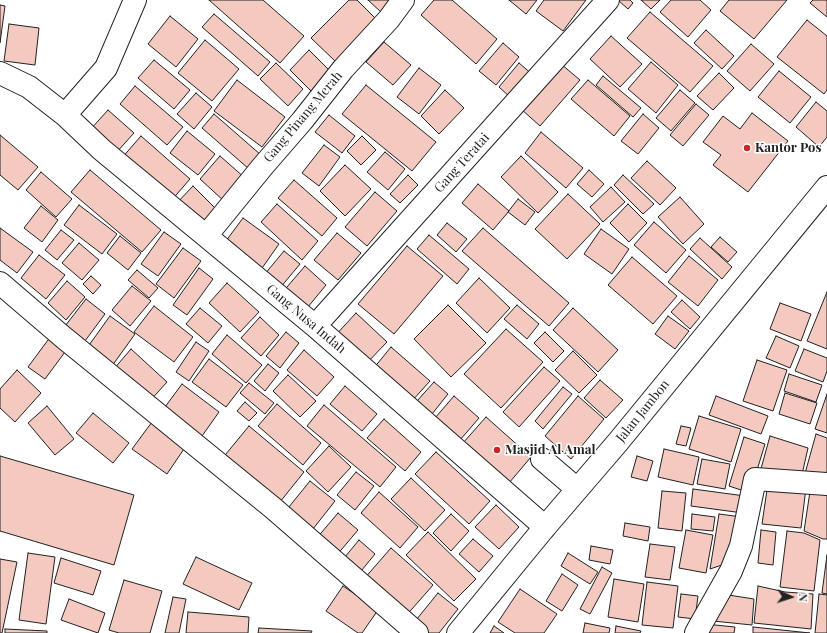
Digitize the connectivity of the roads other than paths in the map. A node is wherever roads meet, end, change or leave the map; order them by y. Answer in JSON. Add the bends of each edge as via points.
{"nodes":[{"id":1,"x":135,"y":0,"type":"edge"},
{"id":2,"x":403,"y":0,"type":"edge"},
{"id":3,"x":608,"y":0,"type":"edge"},
{"id":4,"x":0,"y":73,"type":"edge"},
{"id":5,"x":65,"y":115,"type":"junction"},
{"id":6,"x":827,"y":187,"type":"edge"},
{"id":7,"x":206,"y":236,"type":"junction"},
{"id":8,"x":0,"y":283,"type":"edge"},
{"id":9,"x":315,"y":326,"type":"junction"},
{"id":10,"x":542,"y":459,"type":"dead end"},
{"id":11,"x":827,"y":484,"type":"edge"},
{"id":12,"x":577,"y":489,"type":"junction"},
{"id":13,"x":545,"y":527,"type":"junction"},
{"id":14,"x":417,"y":633,"type":"edge"},
{"id":15,"x":458,"y":633,"type":"edge"},
{"id":16,"x":696,"y":633,"type":"edge"}],
"edges":[{"from":1,"to":5,"type":"street","via":[[106,68]]},
{"from":2,"to":7,"type":"street","name":"Gang Pinang Merah","via":[[390,19],[343,69]]},
{"from":3,"to":9,"type":"street","name":"Gang Teratai"},
{"from":4,"to":5,"type":"street","name":"Gang Nusa Indah","via":[[29,87]]},
{"from":5,"to":7,"type":"street","name":"Gang Nusa Indah","via":[[102,150]]},
{"from":6,"to":12,"type":"street","name":"Jalan Jambon"},
{"from":7,"to":9,"type":"street","name":"Gang Nusa Indah"},
{"from":8,"to":14,"type":"street","via":[[273,508]]},
{"from":9,"to":13,"type":"street","name":"Gang Nusa Indah"},
{"from":10,"to":12,"type":"street"},
{"from":11,"to":16,"type":"street","via":[[755,479],[741,546],[731,571]]},
{"from":12,"to":13,"type":"street","name":"Jalan Jambon"},
{"from":13,"to":15,"type":"street","name":"Jalan Jambon"}]}
